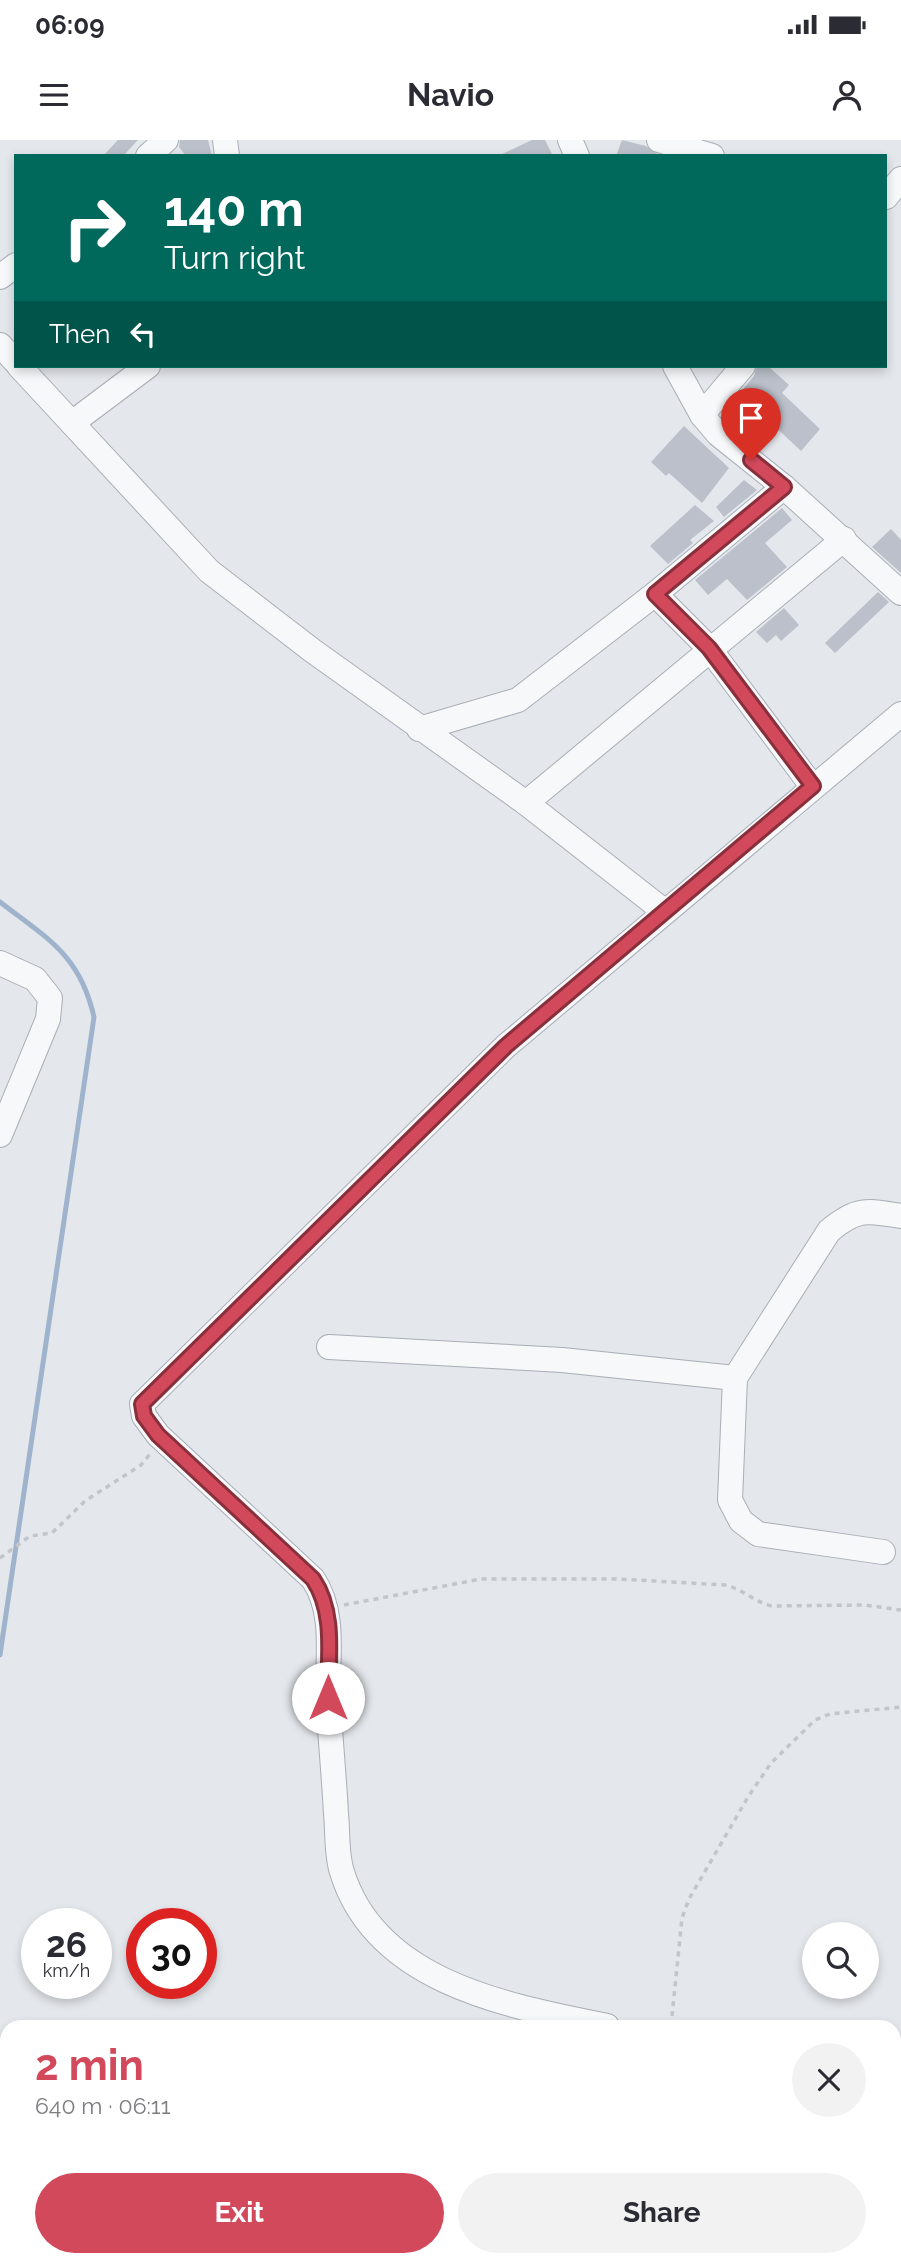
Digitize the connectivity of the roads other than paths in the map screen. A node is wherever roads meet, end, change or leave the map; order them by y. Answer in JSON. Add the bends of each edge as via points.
{"nodes":[{"id":1,"x":166,"y":140,"type":"edge"},
{"id":2,"x":659,"y":140,"type":"edge"},
{"id":3,"x":150,"y":154,"type":"edge"},
{"id":4,"x":705,"y":154,"type":"edge"},
{"id":5,"x":901,"y":179,"type":"edge"},
{"id":6,"x":887,"y":196,"type":"edge"},
{"id":7,"x":0,"y":345,"type":"edge"},
{"id":8,"x":14,"y":361,"type":"edge"},
{"id":9,"x":21,"y":368,"type":"edge"},
{"id":10,"x":145,"y":368,"type":"edge"},
{"id":11,"x":676,"y":368,"type":"edge"},
{"id":12,"x":741,"y":368,"type":"edge"},
{"id":13,"x":702,"y":415,"type":"junction"},
{"id":14,"x":72,"y":422,"type":"junction"},
{"id":15,"x":784,"y":487,"type":"junction"},
{"id":16,"x":844,"y":539,"type":"junction"},
{"id":17,"x":901,"y":593,"type":"edge"},
{"id":18,"x":655,"y":594,"type":"junction"},
{"id":19,"x":709,"y":648,"type":"junction"},
{"id":20,"x":901,"y":713,"type":"edge"},
{"id":21,"x":419,"y":729,"type":"junction"},
{"id":22,"x":813,"y":786,"type":"junction"},
{"id":23,"x":526,"y":803,"type":"junction"},
{"id":24,"x":664,"y":911,"type":"junction"},
{"id":25,"x":0,"y":963,"type":"edge"},
{"id":26,"x":0,"y":1135,"type":"edge"},
{"id":27,"x":901,"y":1216,"type":"edge"},
{"id":28,"x":329,"y":1347,"type":"dead end"},
{"id":29,"x":735,"y":1378,"type":"junction"},
{"id":30,"x":883,"y":1552,"type":"dead end"},
{"id":31,"x":577,"y":2020,"type":"edge"}],
"edges":[{"from":1,"to":3,"type":"street"},
{"from":2,"to":4,"type":"street"},
{"from":5,"to":6,"type":"street"},
{"from":7,"to":8,"type":"street"},
{"from":9,"to":14,"type":"street"},
{"from":10,"to":14,"type":"street"},
{"from":11,"to":13,"type":"street"},
{"from":12,"to":13,"type":"street"},
{"from":13,"to":15,"type":"street"},
{"from":14,"to":21,"type":"street","via":[[209,571]]},
{"from":15,"to":16,"type":"street"},
{"from":15,"to":18,"type":"street"},
{"from":16,"to":17,"type":"street"},
{"from":16,"to":19,"type":"street"},
{"from":18,"to":19,"type":"street"},
{"from":18,"to":21,"type":"street","via":[[518,700]]},
{"from":19,"to":22,"type":"street"},
{"from":19,"to":23,"type":"street"},
{"from":20,"to":22,"type":"street"},
{"from":21,"to":23,"type":"street"},
{"from":22,"to":24,"type":"street"},
{"from":23,"to":24,"type":"street"},
{"from":24,"to":31,"type":"street","via":[[506,1046],[142,1404],[155,1432],[313,1579],[328,1608],[328,1698],[341,1870],[367,1922],[391,1947],[442,1979],[531,2011]]},
{"from":25,"to":26,"type":"street","via":[[35,979],[50,998],[47,1019]]},
{"from":27,"to":29,"type":"street","via":[[870,1210],[848,1215],[829,1231]]},
{"from":28,"to":29,"type":"street","via":[[562,1360]]},
{"from":29,"to":30,"type":"street","via":[[730,1500],[741,1521],[758,1534]]}]}
